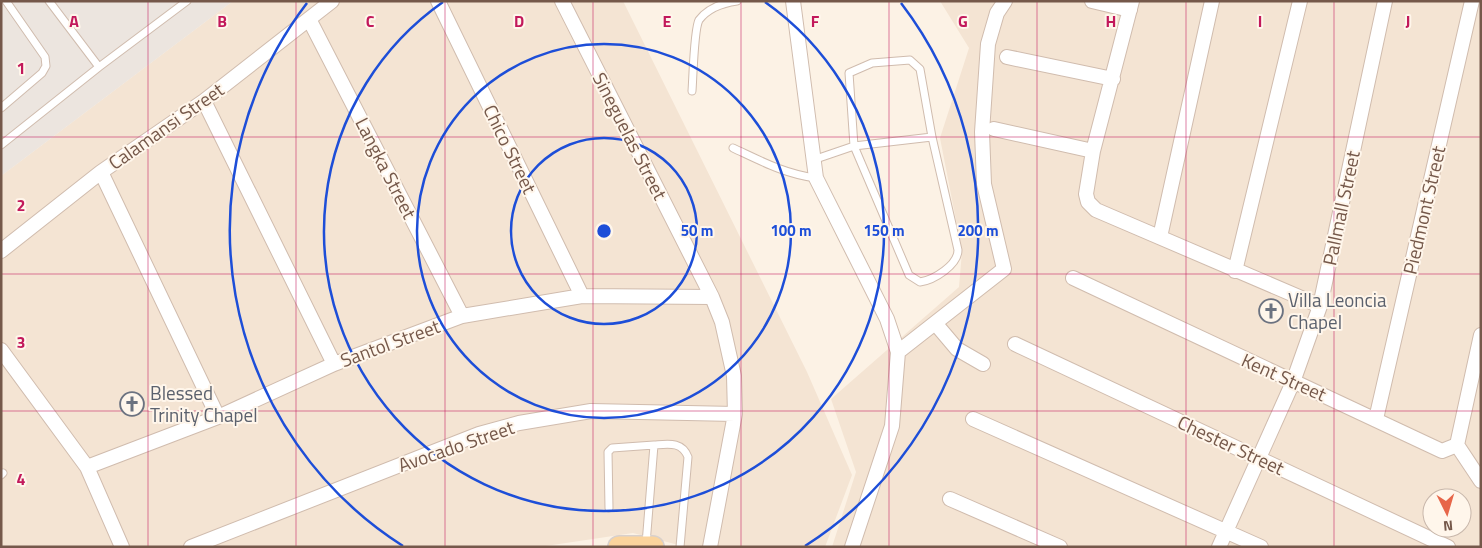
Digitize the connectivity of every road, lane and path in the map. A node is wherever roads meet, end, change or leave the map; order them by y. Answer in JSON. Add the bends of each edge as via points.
{"nodes":[{"id":1,"x":6,"y":1,"type":"edge"},
{"id":2,"x":49,"y":1,"type":"edge"},
{"id":3,"x":188,"y":1,"type":"edge"},
{"id":4,"x":332,"y":1,"type":"edge"},
{"id":5,"x":438,"y":1,"type":"edge"},
{"id":6,"x":562,"y":1,"type":"edge"},
{"id":7,"x":737,"y":1,"type":"edge"},
{"id":8,"x":793,"y":1,"type":"edge"},
{"id":9,"x":1005,"y":1,"type":"edge"},
{"id":10,"x":1092,"y":1,"type":"edge"},
{"id":11,"x":1212,"y":1,"type":"edge"},
{"id":12,"x":1300,"y":1,"type":"edge"},
{"id":13,"x":1385,"y":1,"type":"edge"},
{"id":14,"x":1472,"y":1,"type":"edge"},
{"id":15,"x":1131,"y":6,"type":"edge"},
{"id":16,"x":309,"y":19,"type":"junction"},
{"id":17,"x":1007,"y":57,"type":"dead end"},
{"id":18,"x":99,"y":67,"type":"junction"},
{"id":19,"x":1113,"y":79,"type":"junction"},
{"id":20,"x":692,"y":91,"type":"dead end"},
{"id":21,"x":204,"y":101,"type":"junction"},
{"id":22,"x":1,"y":108,"type":"edge"},
{"id":23,"x":994,"y":129,"type":"dead end"},
{"id":24,"x":932,"y":137,"type":"junction"},
{"id":25,"x":2,"y":143,"type":"edge"},
{"id":26,"x":854,"y":146,"type":"junction"},
{"id":27,"x":733,"y":148,"type":"dead end"},
{"id":28,"x":1094,"y":151,"type":"junction"},
{"id":29,"x":813,"y":160,"type":"junction"},
{"id":30,"x":101,"y":172,"type":"junction"},
{"id":31,"x":816,"y":178,"type":"junction"},
{"id":32,"x":1160,"y":237,"type":"junction"},
{"id":33,"x":1,"y":251,"type":"edge"},
{"id":34,"x":1235,"y":271,"type":"junction"},
{"id":35,"x":1073,"y":278,"type":"dead end"},
{"id":36,"x":582,"y":296,"type":"junction"},
{"id":37,"x":712,"y":297,"type":"junction"},
{"id":38,"x":1320,"y":306,"type":"junction"},
{"id":39,"x":462,"y":316,"type":"junction"},
{"id":40,"x":935,"y":323,"type":"junction"},
{"id":41,"x":1481,"y":335,"type":"edge"},
{"id":42,"x":1014,"y":344,"type":"dead end"},
{"id":43,"x":1,"y":350,"type":"edge"},
{"id":44,"x":898,"y":352,"type":"junction"},
{"id":45,"x":334,"y":364,"type":"junction"},
{"id":46,"x":984,"y":364,"type":"dead end"},
{"id":47,"x":1293,"y":382,"type":"junction"},
{"id":48,"x":735,"y":414,"type":"junction"},
{"id":49,"x":218,"y":417,"type":"junction"},
{"id":50,"x":973,"y":419,"type":"dead end"},
{"id":51,"x":1376,"y":419,"type":"junction"},
{"id":52,"x":654,"y":445,"type":"junction"},
{"id":53,"x":1457,"y":445,"type":"junction"},
{"id":54,"x":1258,"y":457,"type":"junction"},
{"id":55,"x":87,"y":467,"type":"junction"},
{"id":56,"x":1481,"y":480,"type":"edge"},
{"id":57,"x":950,"y":499,"type":"dead end"},
{"id":58,"x":609,"y":508,"type":"dead end"},
{"id":59,"x":1226,"y":531,"type":"junction"},
{"id":60,"x":649,"y":546,"type":"edge"},
{"id":61,"x":122,"y":547,"type":"edge"},
{"id":62,"x":191,"y":547,"type":"edge"},
{"id":63,"x":619,"y":547,"type":"edge"},
{"id":64,"x":680,"y":547,"type":"edge"},
{"id":65,"x":710,"y":547,"type":"edge"},
{"id":66,"x":852,"y":547,"type":"edge"},
{"id":67,"x":1060,"y":547,"type":"edge"},
{"id":68,"x":1219,"y":547,"type":"edge"},
{"id":69,"x":1261,"y":547,"type":"edge"},
{"id":70,"x":1448,"y":547,"type":"edge"}],
"edges":[{"from":1,"to":22,"type":"lane","via":[[45,57],[46,66]]},
{"from":2,"to":18,"type":"lane"},
{"from":3,"to":18,"type":"lane"},
{"from":4,"to":16,"type":"street","name":"Calamansi Street"},
{"from":5,"to":36,"type":"street","name":"Chico Street"},
{"from":6,"to":37,"type":"street","name":"Sineguelas Street"},
{"from":7,"to":20,"type":"lane","via":[[708,11],[698,22]]},
{"from":8,"to":29,"type":"street"},
{"from":9,"to":40,"type":"street","via":[[988,44],[982,132],[984,184],[1004,269]]},
{"from":10,"to":15,"type":"street"},
{"from":11,"to":32,"type":"street"},
{"from":12,"to":34,"type":"street"},
{"from":13,"to":38,"type":"street","name":"Pallmall Street"},
{"from":14,"to":51,"type":"street","name":"Piedmont Street"},
{"from":15,"to":19,"type":"street"},
{"from":16,"to":21,"type":"street","name":"Calamansi Street"},
{"from":16,"to":39,"type":"street","name":"Langka Street"},
{"from":17,"to":19,"type":"street"},
{"from":18,"to":25,"type":"lane"},
{"from":19,"to":28,"type":"street"},
{"from":21,"to":30,"type":"street","name":"Calamansi Street"},
{"from":21,"to":45,"type":"street"},
{"from":23,"to":28,"type":"street"},
{"from":24,"to":26,"type":"lane"},
{"from":24,"to":26,"type":"lane","via":[[920,69],[916,64],[910,60],[872,63],[849,73]]},
{"from":24,"to":26,"type":"lane","via":[[958,257],[954,264],[920,282],[909,275]]},
{"from":26,"to":29,"type":"lane"},
{"from":27,"to":31,"type":"lane","via":[[778,170]]},
{"from":28,"to":32,"type":"street","via":[[1086,194],[1088,202],[1096,210]]},
{"from":29,"to":31,"type":"street"},
{"from":30,"to":33,"type":"street","name":"Calamansi Street"},
{"from":30,"to":49,"type":"street"},
{"from":31,"to":44,"type":"street","via":[[888,319]]},
{"from":32,"to":34,"type":"street"},
{"from":34,"to":38,"type":"street"},
{"from":35,"to":47,"type":"street","name":"Kent Street"},
{"from":36,"to":37,"type":"street","name":"Santol Street"},
{"from":36,"to":39,"type":"street","name":"Santol Street"},
{"from":37,"to":48,"type":"street","name":"Sineguelas Street","via":[[722,322],[734,376]]},
{"from":38,"to":47,"type":"street","name":"Pallmall Street"},
{"from":39,"to":45,"type":"street","name":"Santol Street"},
{"from":40,"to":44,"type":"street"},
{"from":40,"to":46,"type":"street","via":[[957,349]]},
{"from":41,"to":53,"type":"street"},
{"from":42,"to":54,"type":"street","name":"Chester Street"},
{"from":43,"to":55,"type":"street"},
{"from":44,"to":66,"type":"street","via":[[892,426]]},
{"from":45,"to":49,"type":"street","name":"Santol Street"},
{"from":47,"to":51,"type":"street","name":"Kent Street"},
{"from":47,"to":54,"type":"street","name":"Pallmall Street"},
{"from":48,"to":62,"type":"street","name":"Avocado Street","via":[[592,411],[519,423],[479,434]]},
{"from":48,"to":65,"type":"street","name":"Sineguelas Street"},
{"from":49,"to":55,"type":"street","name":"Santol Street"},
{"from":50,"to":59,"type":"street"},
{"from":51,"to":53,"type":"street","name":"Kent Street","via":[[1442,451]]},
{"from":52,"to":58,"type":"lane","via":[[612,448],[608,452]]},
{"from":52,"to":60,"type":"lane"},
{"from":52,"to":64,"type":"lane","via":[[674,444],[688,456]]},
{"from":53,"to":56,"type":"street"},
{"from":54,"to":59,"type":"street","name":"Pallmall Street"},
{"from":54,"to":70,"type":"street","name":"Chester Street"},
{"from":55,"to":61,"type":"street"},
{"from":57,"to":67,"type":"street"},
{"from":59,"to":68,"type":"street","name":"Pallmall Street"},
{"from":59,"to":69,"type":"street"},
{"from":60,"to":63,"type":"main road"}]}
